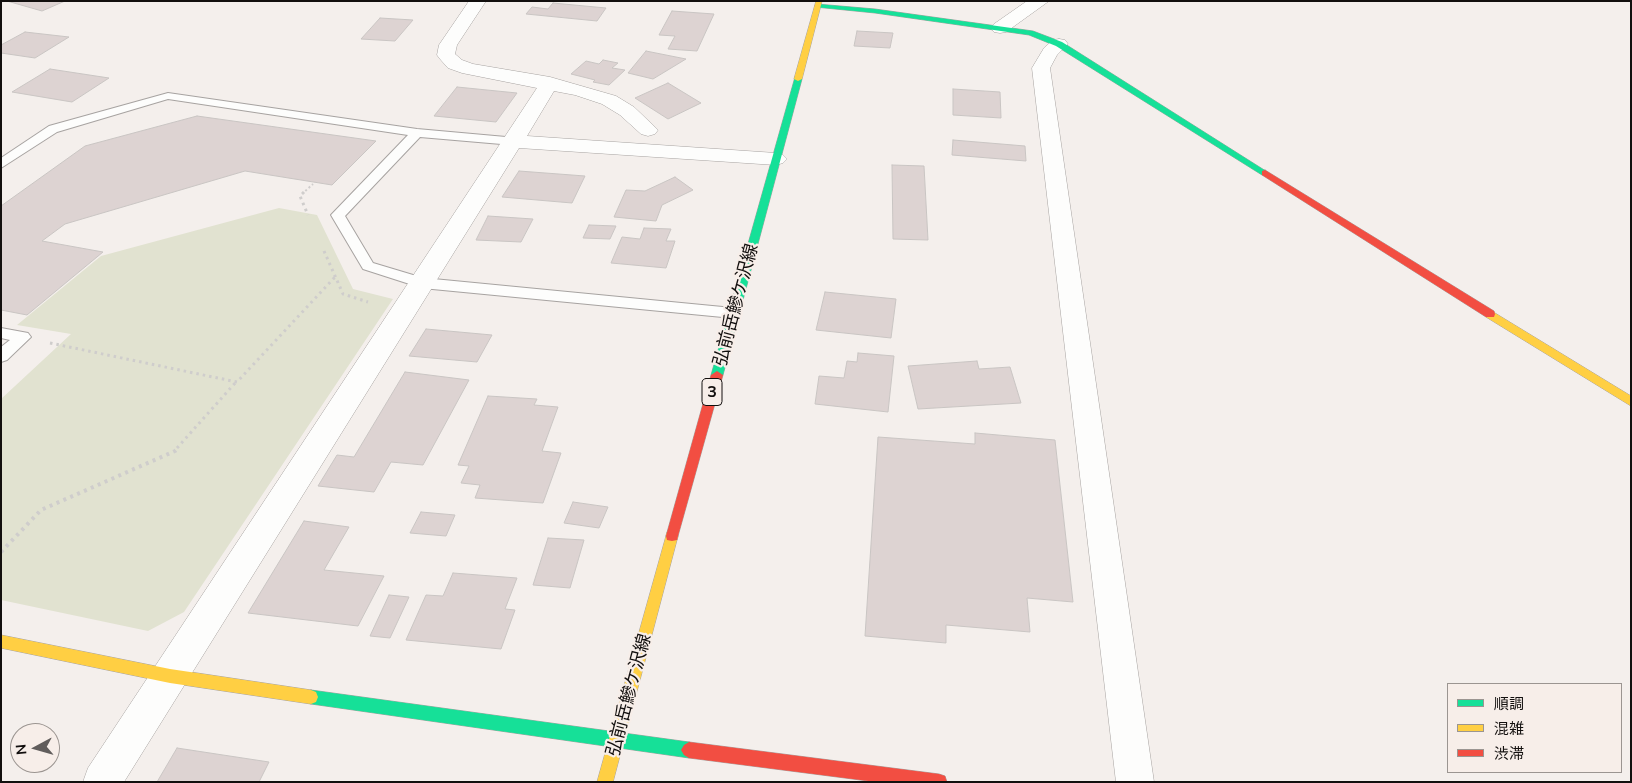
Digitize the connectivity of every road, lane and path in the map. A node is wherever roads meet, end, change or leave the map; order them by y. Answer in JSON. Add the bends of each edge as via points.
{"nodes":[{"id":1,"x":478,"y":1,"type":"edge"},
{"id":2,"x":1041,"y":1,"type":"edge"},
{"id":3,"x":818,"y":3,"type":"edge"},
{"id":4,"x":1000,"y":28,"type":"junction"},
{"id":5,"x":1059,"y":44,"type":"junction"},
{"id":6,"x":550,"y":84,"type":"junction"},
{"id":7,"x":648,"y":130,"type":"dead end"},
{"id":8,"x":417,"y":133,"type":"junction"},
{"id":9,"x":513,"y":141,"type":"junction"},
{"id":10,"x":776,"y":159,"type":"junction"},
{"id":11,"x":3,"y":161,"type":"edge"},
{"id":12,"x":335,"y":277,"type":"dead end"},
{"id":13,"x":422,"y":282,"type":"junction"},
{"id":14,"x":733,"y":313,"type":"junction"},
{"id":15,"x":1,"y":333,"type":"edge"},
{"id":16,"x":23,"y":337,"type":"junction"},
{"id":17,"x":1,"y":356,"type":"edge"},
{"id":18,"x":237,"y":382,"type":"junction"},
{"id":19,"x":1631,"y":402,"type":"edge"},
{"id":20,"x":1,"y":552,"type":"edge"},
{"id":21,"x":1,"y":641,"type":"edge"},
{"id":22,"x":170,"y":676,"type":"junction"},
{"id":23,"x":616,"y":741,"type":"junction"},
{"id":24,"x":102,"y":782,"type":"edge"},
{"id":25,"x":605,"y":782,"type":"edge"},
{"id":26,"x":939,"y":782,"type":"edge"},
{"id":27,"x":1135,"y":782,"type":"edge"}],
"edges":[{"from":1,"to":6,"type":"street","via":[[453,36],[446,55],[455,64],[469,69]]},
{"from":2,"to":4,"type":"street"},
{"from":3,"to":4,"type":"street"},
{"from":3,"to":10,"type":"street","name":"弘前岳鰺ケ沢線","number":"3"},
{"from":4,"to":5,"type":"street","via":[[1030,33]]},
{"from":5,"to":19,"type":"street"},
{"from":5,"to":27,"type":"street","via":[[1041,68]]},
{"from":6,"to":7,"type":"street","via":[[610,100]]},
{"from":6,"to":9,"type":"street"},
{"from":8,"to":9,"type":"lane"},
{"from":8,"to":11,"type":"lane","via":[[168,96],[53,128]]},
{"from":8,"to":13,"type":"lane","via":[[338,214],[368,266]]},
{"from":9,"to":10,"type":"street"},
{"from":9,"to":13,"type":"street"},
{"from":10,"to":14,"type":"street","name":"弘前岳鰺ケ沢線","number":"3"},
{"from":12,"to":18,"type":"path"},
{"from":13,"to":14,"type":"lane"},
{"from":13,"to":22,"type":"street"},
{"from":14,"to":23,"type":"street","name":"弘前岳鰺ケ沢線","number":"3"},
{"from":15,"to":16,"type":"lane"},
{"from":16,"to":17,"type":"lane"},
{"from":16,"to":18,"type":"path"},
{"from":18,"to":20,"type":"path","via":[[175,451],[41,510]]},
{"from":21,"to":22,"type":"street"},
{"from":22,"to":23,"type":"street"},
{"from":22,"to":24,"type":"street"},
{"from":23,"to":25,"type":"street","name":"弘前岳鰺ケ沢線","number":"3"},
{"from":23,"to":26,"type":"street"}]}
